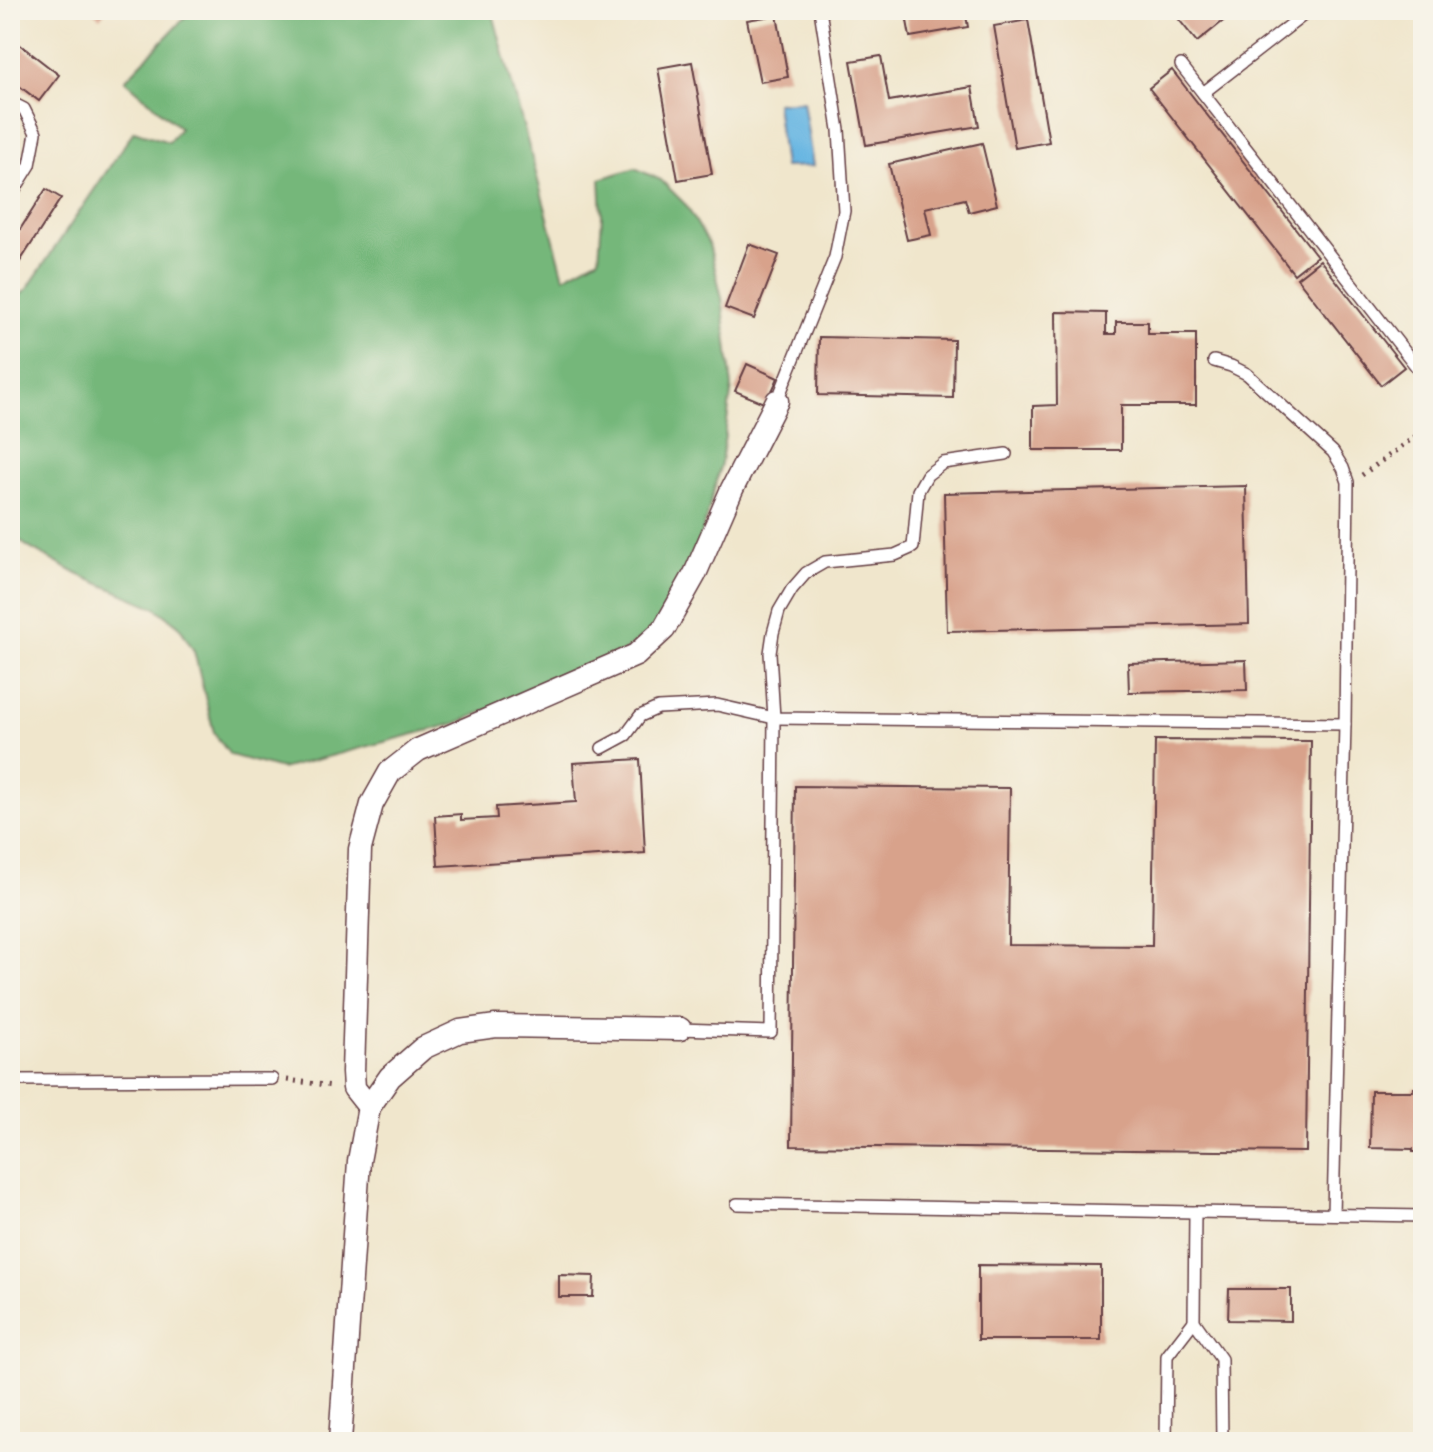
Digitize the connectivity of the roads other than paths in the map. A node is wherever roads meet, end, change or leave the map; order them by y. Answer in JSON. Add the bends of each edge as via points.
{"nodes":[{"id":1,"x":820,"y":10,"type":"edge"},
{"id":2,"x":1310,"y":10,"type":"edge"},
{"id":3,"x":1181,"y":65,"type":"dead end"},
{"id":4,"x":1203,"y":93,"type":"junction"},
{"id":5,"x":10,"y":102,"type":"edge"},
{"id":6,"x":10,"y":197,"type":"edge"},
{"id":7,"x":1214,"y":361,"type":"dead end"},
{"id":8,"x":1423,"y":375,"type":"edge"},
{"id":9,"x":777,"y":401,"type":"joint"},
{"id":10,"x":1006,"y":454,"type":"dead end"},
{"id":11,"x":774,"y":718,"type":"junction"},
{"id":12,"x":1345,"y":724,"type":"junction"},
{"id":13,"x":602,"y":748,"type":"dead end"},
{"id":14,"x":680,"y":1029,"type":"joint"},
{"id":15,"x":272,"y":1079,"type":"road end"},
{"id":16,"x":10,"y":1080,"type":"edge"},
{"id":17,"x":369,"y":1107,"type":"junction"},
{"id":18,"x":737,"y":1204,"type":"dead end"},
{"id":19,"x":1195,"y":1212,"type":"junction"},
{"id":20,"x":1333,"y":1214,"type":"junction"},
{"id":21,"x":1423,"y":1216,"type":"edge"},
{"id":22,"x":1194,"y":1321,"type":"junction"},
{"id":23,"x":340,"y":1442,"type":"edge"},
{"id":24,"x":1166,"y":1442,"type":"edge"},
{"id":25,"x":1222,"y":1442,"type":"edge"}],
"edges":[{"from":1,"to":9,"type":"lane","via":[[839,130],[844,211],[835,257]]},
{"from":2,"to":4,"type":"lane"},
{"from":3,"to":4,"type":"lane"},
{"from":4,"to":8,"type":"lane"},
{"from":5,"to":6,"type":"lane","via":[[24,109],[36,133],[30,165]]},
{"from":7,"to":12,"type":"lane","via":[[1247,374],[1333,452],[1343,468],[1348,482]]},
{"from":9,"to":17,"type":"street","via":[[664,629],[636,655],[418,750],[390,772],[372,804],[360,849],[354,1088]]},
{"from":10,"to":11,"type":"lane","via":[[943,463],[927,475],[918,491],[913,547],[895,555],[825,562],[806,573],[779,611],[773,633]]},
{"from":11,"to":12,"type":"lane"},
{"from":11,"to":13,"type":"lane","via":[[717,705],[658,708]]},
{"from":11,"to":14,"type":"lane","via":[[771,1032]]},
{"from":12,"to":20,"type":"lane"},
{"from":14,"to":17,"type":"street","via":[[496,1026],[460,1031],[423,1048],[390,1077]]},
{"from":15,"to":16,"type":"lane"},
{"from":17,"to":23,"type":"street","via":[[359,1161]]},
{"from":18,"to":19,"type":"lane"},
{"from":19,"to":20,"type":"lane"},
{"from":19,"to":22,"type":"lane"},
{"from":20,"to":21,"type":"lane"},
{"from":22,"to":24,"type":"lane","via":[[1167,1356]]},
{"from":22,"to":25,"type":"lane","via":[[1221,1359]]}]}
